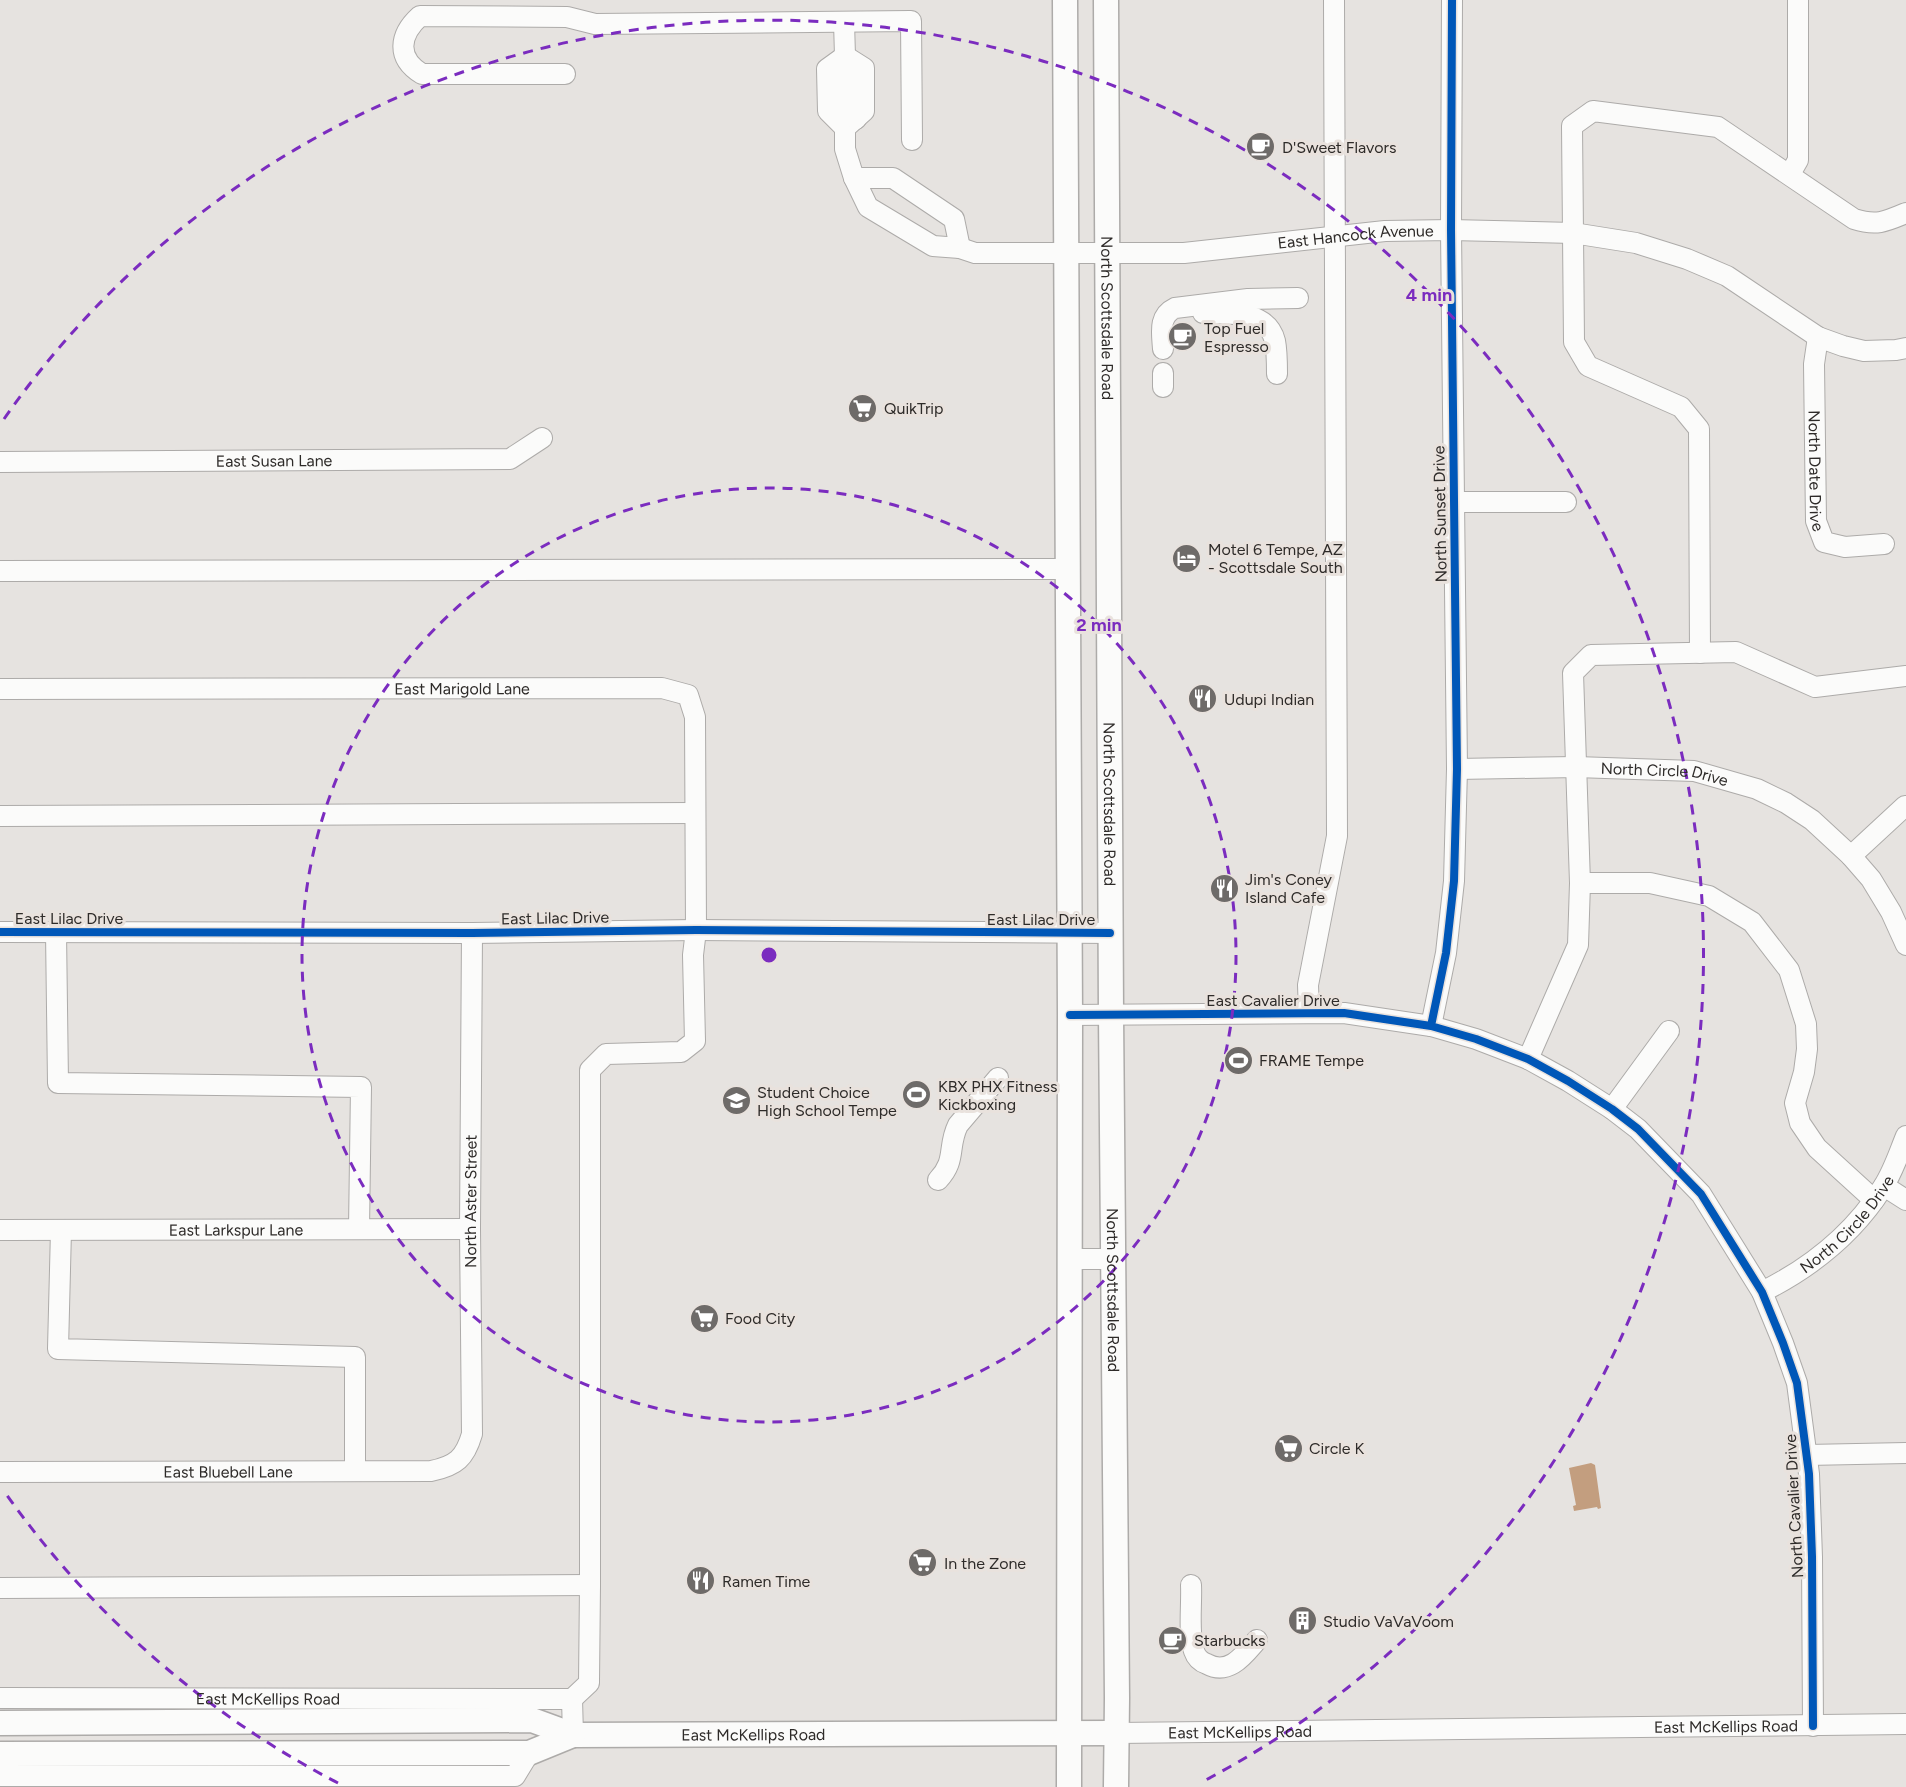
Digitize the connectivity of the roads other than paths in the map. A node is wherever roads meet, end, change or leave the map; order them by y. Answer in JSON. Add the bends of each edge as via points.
{"nodes":[{"id":1,"x":1065,"y":0,"type":"edge"},
{"id":2,"x":1106,"y":0,"type":"edge"},
{"id":3,"x":1334,"y":0,"type":"edge"},
{"id":4,"x":1452,"y":0,"type":"edge"},
{"id":5,"x":1798,"y":0,"type":"edge"},
{"id":6,"x":844,"y":21,"type":"junction"},
{"id":7,"x":850,"y":60,"type":"junction"},
{"id":8,"x":565,"y":74,"type":"dead end"},
{"id":9,"x":850,"y":123,"type":"junction"},
{"id":10,"x":912,"y":140,"type":"dead end"},
{"id":11,"x":1790,"y":174,"type":"junction"},
{"id":12,"x":854,"y":177,"type":"junction"},
{"id":13,"x":1906,"y":213,"type":"edge"},
{"id":14,"x":1450,"y":230,"type":"junction"},
{"id":15,"x":1573,"y":232,"type":"junction"},
{"id":16,"x":1334,"y":236,"type":"junction"},
{"id":17,"x":960,"y":248,"type":"junction"},
{"id":18,"x":1066,"y":253,"type":"junction"},
{"id":19,"x":1107,"y":253,"type":"junction"},
{"id":20,"x":1298,"y":298,"type":"dead end"},
{"id":21,"x":1167,"y":312,"type":"junction"},
{"id":22,"x":1818,"y":337,"type":"junction"},
{"id":23,"x":1906,"y":348,"type":"edge"},
{"id":24,"x":1163,"y":349,"type":"dead end"},
{"id":25,"x":1277,"y":374,"type":"dead end"},
{"id":26,"x":542,"y":438,"type":"dead end"},
{"id":27,"x":0,"y":462,"type":"edge"},
{"id":28,"x":1452,"y":502,"type":"junction"},
{"id":29,"x":1566,"y":502,"type":"dead end"},
{"id":30,"x":1884,"y":544,"type":"dead end"},
{"id":31,"x":1067,"y":569,"type":"junction"},
{"id":32,"x":0,"y":571,"type":"edge"},
{"id":33,"x":1700,"y":653,"type":"junction"},
{"id":34,"x":1906,"y":676,"type":"edge"},
{"id":35,"x":0,"y":689,"type":"edge"},
{"id":36,"x":1576,"y":767,"type":"junction"},
{"id":37,"x":1456,"y":769,"type":"junction"},
{"id":38,"x":1905,"y":806,"type":"edge"},
{"id":39,"x":695,"y":813,"type":"junction"},
{"id":40,"x":0,"y":816,"type":"edge"},
{"id":41,"x":1851,"y":856,"type":"junction"},
{"id":42,"x":1580,"y":883,"type":"junction"},
{"id":43,"x":696,"y":930,"type":"junction"},
{"id":44,"x":0,"y":932,"type":"edge"},
{"id":45,"x":56,"y":932,"type":"junction"},
{"id":46,"x":472,"y":933,"type":"junction"},
{"id":47,"x":1069,"y":933,"type":"junction"},
{"id":48,"x":1110,"y":933,"type":"junction"},
{"id":49,"x":1906,"y":945,"type":"edge"},
{"id":50,"x":1309,"y":1012,"type":"junction"},
{"id":51,"x":1111,"y":1014,"type":"junction"},
{"id":52,"x":1070,"y":1015,"type":"junction"},
{"id":53,"x":1431,"y":1026,"type":"junction"},
{"id":54,"x":1669,"y":1031,"type":"dead end"},
{"id":55,"x":1528,"y":1059,"type":"junction"},
{"id":56,"x":998,"y":1078,"type":"dead end"},
{"id":57,"x":1612,"y":1109,"type":"junction"},
{"id":58,"x":1906,"y":1136,"type":"edge"},
{"id":59,"x":938,"y":1180,"type":"dead end"},
{"id":60,"x":1879,"y":1193,"type":"junction"},
{"id":61,"x":1906,"y":1200,"type":"edge"},
{"id":62,"x":470,"y":1228,"type":"junction"},
{"id":63,"x":359,"y":1229,"type":"junction"},
{"id":64,"x":0,"y":1230,"type":"edge"},
{"id":65,"x":61,"y":1230,"type":"junction"},
{"id":66,"x":1070,"y":1259,"type":"junction"},
{"id":67,"x":1113,"y":1259,"type":"junction"},
{"id":68,"x":1762,"y":1292,"type":"junction"},
{"id":69,"x":1906,"y":1453,"type":"edge"},
{"id":70,"x":1807,"y":1455,"type":"junction"},
{"id":71,"x":455,"y":1463,"type":"joint"},
{"id":72,"x":355,"y":1471,"type":"junction"},
{"id":73,"x":0,"y":1472,"type":"edge"},
{"id":74,"x":590,"y":1585,"type":"junction"},
{"id":75,"x":1191,"y":1585,"type":"dead end"},
{"id":76,"x":0,"y":1588,"type":"edge"},
{"id":77,"x":1257,"y":1640,"type":"dead end"},
{"id":78,"x":0,"y":1698,"type":"edge"},
{"id":79,"x":572,"y":1698,"type":"junction"},
{"id":80,"x":0,"y":1724,"type":"edge"},
{"id":81,"x":1906,"y":1724,"type":"edge"},
{"id":82,"x":1813,"y":1726,"type":"junction"},
{"id":83,"x":1070,"y":1733,"type":"junction"},
{"id":84,"x":1117,"y":1733,"type":"junction"},
{"id":85,"x":573,"y":1735,"type":"junction"},
{"id":86,"x":529,"y":1753,"type":"junction"},
{"id":87,"x":0,"y":1754,"type":"edge"},
{"id":88,"x":0,"y":1776,"type":"edge"},
{"id":89,"x":520,"y":1781,"type":"edge"},
{"id":90,"x":1069,"y":1787,"type":"edge"},
{"id":91,"x":1116,"y":1787,"type":"edge"}],
"edges":[{"from":1,"to":18,"type":"main road"},
{"from":2,"to":19,"type":"main road","name":"North Scottsdale Road"},
{"from":3,"to":16,"type":"street"},
{"from":4,"to":14,"type":"street","name":"North Sunset Drive"},
{"from":5,"to":11,"type":"street","via":[[1798,160]]},
{"from":6,"to":7,"type":"street"},
{"from":6,"to":8,"type":"street","via":[[595,24],[567,17],[420,16],[405,34],[404,57],[422,74]]},
{"from":6,"to":10,"type":"street","via":[[911,21]]},
{"from":7,"to":9,"type":"street","via":[[864,68],[864,111]]},
{"from":7,"to":9,"type":"street","via":[[827,69],[828,111]]},
{"from":9,"to":12,"type":"street","name":"East Hancock Avenue","via":[[845,149]]},
{"from":11,"to":13,"type":"street","via":[[1854,219],[1882,224]]},
{"from":11,"to":15,"type":"street","via":[[1718,127],[1593,111],[1572,126]]},
{"from":12,"to":17,"type":"street","name":"East Hancock Avenue","via":[[874,212],[933,246]]},
{"from":12,"to":17,"type":"street","via":[[893,177],[954,219]]},
{"from":14,"to":15,"type":"street","name":"East Hancock Avenue"},
{"from":14,"to":16,"type":"street","name":"East Hancock Avenue"},
{"from":14,"to":28,"type":"street","name":"North Sunset Drive"},
{"from":15,"to":22,"type":"street","name":"East Hancock Avenue","via":[[1636,243],[1727,276]]},
{"from":15,"to":33,"type":"street","via":[[1574,342],[1588,366],[1682,407],[1699,429]]},
{"from":16,"to":19,"type":"street","name":"East Hancock Avenue","via":[[1184,253]]},
{"from":16,"to":50,"type":"street","via":[[1337,836],[1308,986]]},
{"from":17,"to":18,"type":"street","name":"East Hancock Avenue","via":[[975,253]]},
{"from":18,"to":19,"type":"street","name":"East Hancock Avenue"},
{"from":18,"to":31,"type":"main road"},
{"from":19,"to":48,"type":"main road","name":"North Scottsdale Road"},
{"from":20,"to":21,"type":"street","via":[[1215,302]]},
{"from":21,"to":24,"type":"street","via":[[1163,318]]},
{"from":21,"to":25,"type":"street","via":[[1238,314],[1262,322],[1274,340]]},
{"from":22,"to":23,"type":"street","name":"East Hancock Avenue","via":[[1864,351]]},
{"from":22,"to":30,"type":"street","name":"North Date Drive","via":[[1814,364],[1816,521],[1824,542],[1845,547]]},
{"from":26,"to":27,"type":"street","name":"East Susan Lane","via":[[510,459]]},
{"from":28,"to":29,"type":"street","name":"North Sunset Drive"},
{"from":28,"to":37,"type":"street","name":"North Sunset Drive"},
{"from":31,"to":32,"type":"street"},
{"from":31,"to":47,"type":"main road"},
{"from":33,"to":34,"type":"street","via":[[1736,652],[1815,687]]},
{"from":33,"to":36,"type":"street","via":[[1591,655],[1573,673]]},
{"from":35,"to":39,"type":"street","name":"East Marigold Lane","via":[[662,688],[688,695],[695,717]]},
{"from":36,"to":37,"type":"street","name":"North Circle Drive"},
{"from":36,"to":41,"type":"street","name":"North Circle Drive","via":[[1694,771],[1757,789],[1812,820]]},
{"from":36,"to":42,"type":"street"},
{"from":37,"to":53,"type":"street","name":"North Sunset Drive","via":[[1454,881],[1446,953]]},
{"from":38,"to":41,"type":"street"},
{"from":39,"to":40,"type":"street"},
{"from":39,"to":43,"type":"street","name":"East Marigold Lane"},
{"from":41,"to":49,"type":"street","name":"North Circle Drive","via":[[1871,879]]},
{"from":42,"to":55,"type":"street","via":[[1578,945]]},
{"from":42,"to":60,"type":"street","via":[[1650,884],[1709,896],[1752,922],[1789,970],[1806,1024],[1807,1049],[1796,1103],[1800,1123],[1817,1148]]},
{"from":43,"to":46,"type":"street","name":"East Lilac Drive"},
{"from":43,"to":47,"type":"street","name":"East Lilac Drive"},
{"from":43,"to":74,"type":"street","name":"East Marigold Lane","via":[[695,1041],[681,1052],[606,1054],[590,1070]]},
{"from":44,"to":45,"type":"street","name":"East Lilac Drive"},
{"from":45,"to":46,"type":"street","name":"East Lilac Drive"},
{"from":45,"to":63,"type":"street","via":[[58,1083],[361,1087]]},
{"from":46,"to":62,"type":"street","name":"North Aster Street"},
{"from":47,"to":48,"type":"street","name":"East Lilac Drive"},
{"from":47,"to":52,"type":"main road"},
{"from":48,"to":51,"type":"main road","name":"North Scottsdale Road"},
{"from":50,"to":51,"type":"street","name":"East Cavalier Drive"},
{"from":50,"to":53,"type":"street","name":"East Cavalier Drive"},
{"from":51,"to":52,"type":"street","name":"East Cavalier Drive"},
{"from":51,"to":67,"type":"main road","name":"North Scottsdale Road"},
{"from":52,"to":66,"type":"main road"},
{"from":53,"to":55,"type":"street","name":"East Cavalier Drive","via":[[1476,1038]]},
{"from":54,"to":57,"type":"street"},
{"from":55,"to":57,"type":"street","name":"East Cavalier Drive"},
{"from":56,"to":59,"type":"street","via":[[958,1125],[949,1165]]},
{"from":57,"to":68,"type":"street","name":"East Cavalier Drive","via":[[1701,1194]]},
{"from":58,"to":60,"type":"street","name":"North Circle Drive"},
{"from":60,"to":61,"type":"street"},
{"from":60,"to":68,"type":"street","name":"North Circle Drive","via":[[1833,1246]]},
{"from":62,"to":63,"type":"street","name":"East Larkspur Lane"},
{"from":62,"to":71,"type":"street","name":"North Aster Street","via":[[472,1434],[467,1451]]},
{"from":63,"to":65,"type":"street","name":"East Larkspur Lane"},
{"from":64,"to":65,"type":"street","name":"East Larkspur Lane"},
{"from":65,"to":72,"type":"street","via":[[58,1349],[355,1357]]},
{"from":66,"to":67,"type":"street"},
{"from":66,"to":83,"type":"main road"},
{"from":67,"to":84,"type":"main road","name":"North Scottsdale Road"},
{"from":68,"to":70,"type":"street","name":"North Cavalier Drive","via":[[1797,1383]]},
{"from":69,"to":70,"type":"street"},
{"from":70,"to":82,"type":"street","name":"North Cavalier Drive"},
{"from":71,"to":72,"type":"street","name":"East Bluebell Lane","via":[[431,1471]]},
{"from":72,"to":73,"type":"street","name":"East Bluebell Lane"},
{"from":74,"to":76,"type":"street"},
{"from":74,"to":79,"type":"street","via":[[588,1683]]},
{"from":75,"to":77,"type":"street","via":[[1194,1651],[1201,1661],[1212,1667],[1232,1665]]},
{"from":78,"to":79,"type":"street","name":"East McKellips Road"},
{"from":79,"to":85,"type":"street"},
{"from":80,"to":85,"type":"main road","name":"East McKellips Road","via":[[532,1720]]},
{"from":81,"to":82,"type":"street","name":"East McKellips Road"},
{"from":82,"to":84,"type":"street","name":"East McKellips Road"},
{"from":83,"to":84,"type":"main road","name":"East McKellips Road"},
{"from":83,"to":85,"type":"main road","name":"East McKellips Road"},
{"from":83,"to":90,"type":"main road"},
{"from":84,"to":91,"type":"main road","name":"North Scottsdale Road"},
{"from":85,"to":86,"type":"main road","name":"East McKellips Road"},
{"from":86,"to":87,"type":"main road","name":"East McKellips Road"},
{"from":86,"to":89,"type":"street"},
{"from":88,"to":89,"type":"street"}]}
